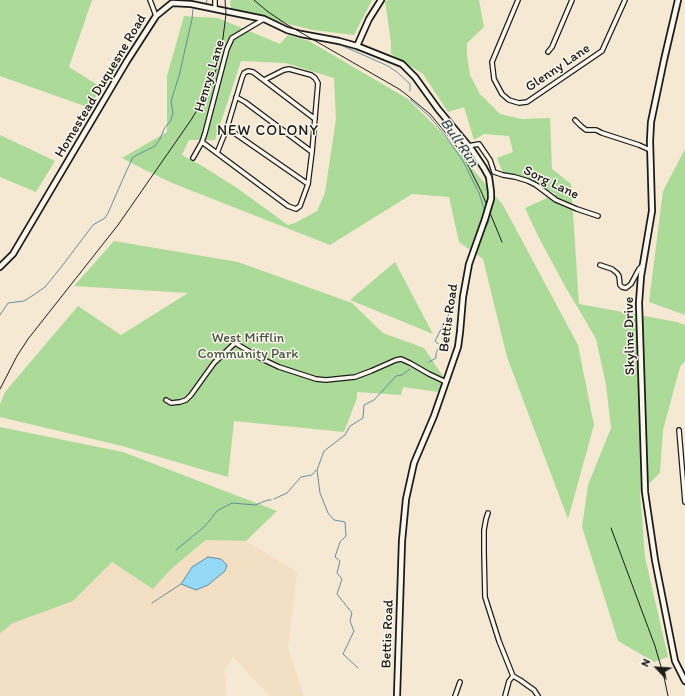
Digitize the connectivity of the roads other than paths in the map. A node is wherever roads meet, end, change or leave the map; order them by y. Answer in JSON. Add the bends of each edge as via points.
{"nodes":[{"id":1,"x":150,"y":0,"type":"edge"},
{"id":2,"x":215,"y":0,"type":"edge"},
{"id":3,"x":381,"y":0,"type":"edge"},
{"id":4,"x":518,"y":0,"type":"edge"},
{"id":5,"x":572,"y":0,"type":"edge"},
{"id":6,"x":625,"y":0,"type":"edge"},
{"id":7,"x":678,"y":0,"type":"edge"},
{"id":8,"x":173,"y":2,"type":"edge"},
{"id":9,"x":214,"y":8,"type":"junction"},
{"id":10,"x":156,"y":16,"type":"junction"},
{"id":11,"x":264,"y":19,"type":"junction"},
{"id":12,"x":357,"y":46,"type":"junction"},
{"id":13,"x":548,"y":52,"type":"dead end"},
{"id":14,"x":264,"y":80,"type":"junction"},
{"id":15,"x":236,"y":97,"type":"junction"},
{"id":16,"x":315,"y":119,"type":"junction"},
{"id":17,"x":575,"y":120,"type":"dead end"},
{"id":18,"x":227,"y":128,"type":"junction"},
{"id":19,"x":202,"y":142,"type":"junction"},
{"id":20,"x":468,"y":146,"type":"junction"},
{"id":21,"x":650,"y":150,"type":"junction"},
{"id":22,"x":312,"y":152,"type":"junction"},
{"id":23,"x":217,"y":153,"type":"junction"},
{"id":24,"x":193,"y":158,"type":"dead end"},
{"id":25,"x":308,"y":184,"type":"junction"},
{"id":26,"x":598,"y":216,"type":"dead end"},
{"id":27,"x":600,"y":265,"type":"dead end"},
{"id":28,"x":643,"y":265,"type":"junction"},
{"id":29,"x":0,"y":268,"type":"edge"},
{"id":30,"x":446,"y":382,"type":"junction"},
{"id":31,"x":166,"y":400,"type":"dead end"},
{"id":32,"x":679,"y":430,"type":"dead end"},
{"id":33,"x":683,"y":465,"type":"edge"},
{"id":34,"x":685,"y":502,"type":"edge"},
{"id":35,"x":488,"y":513,"type":"dead end"},
{"id":36,"x":682,"y":672,"type":"edge"},
{"id":37,"x":513,"y":676,"type":"junction"},
{"id":38,"x":685,"y":681,"type":"edge"},
{"id":39,"x":460,"y":682,"type":"dead end"},
{"id":40,"x":397,"y":696,"type":"edge"},
{"id":41,"x":455,"y":696,"type":"edge"},
{"id":42,"x":505,"y":696,"type":"edge"},
{"id":43,"x":538,"y":696,"type":"edge"}],
"edges":[{"from":1,"to":10,"type":"street"},
{"from":2,"to":9,"type":"street"},
{"from":3,"to":12,"type":"street"},
{"from":4,"to":6,"type":"street","name":"Glenny Lane","via":[[492,62],[494,79],[502,94],[509,100],[519,103],[527,102],[602,51]]},
{"from":5,"to":13,"type":"street"},
{"from":7,"to":21,"type":"street","name":"Skyline Drive","via":[[651,122]]},
{"from":8,"to":9,"type":"street","name":"Homestead Duquesne Road"},
{"from":8,"to":10,"type":"street","name":"Homestead Duquesne Road"},
{"from":9,"to":11,"type":"street","name":"Homestead Duquesne Road"},
{"from":10,"to":29,"type":"street","name":"Homestead Duquesne Road","via":[[13,254]]},
{"from":11,"to":12,"type":"street","name":"Homestead Duquesne Road","via":[[287,30]]},
{"from":11,"to":19,"type":"street","name":"Henrys Lane","via":[[232,38]]},
{"from":12,"to":20,"type":"street","name":"Bettis Road","via":[[402,64],[410,71]]},
{"from":14,"to":15,"type":"street","via":[[253,72],[244,73]]},
{"from":14,"to":16,"type":"street"},
{"from":14,"to":16,"type":"street","via":[[288,69],[315,78],[318,82]]},
{"from":15,"to":18,"type":"street"},
{"from":15,"to":22,"type":"street"},
{"from":16,"to":22,"type":"street"},
{"from":17,"to":21,"type":"street","via":[[586,130],[596,130]]},
{"from":18,"to":23,"type":"street"},
{"from":18,"to":25,"type":"street"},
{"from":19,"to":23,"type":"street"},
{"from":19,"to":24,"type":"street","name":"Henrys Lane"},
{"from":20,"to":26,"type":"street","name":"Sorg Lane","via":[[479,144],[490,160],[494,172],[528,181],[556,200]]},
{"from":20,"to":30,"type":"street","name":"Bettis Road","bridge":true,"via":[[489,177],[491,198],[469,264],[458,347]]},
{"from":21,"to":28,"type":"street","name":"Skyline Drive","via":[[652,211]]},
{"from":22,"to":25,"type":"street"},
{"from":23,"to":25,"type":"street","via":[[288,206],[296,209],[300,206]]},
{"from":27,"to":28,"type":"street","via":[[617,272],[620,285],[626,288]]},
{"from":28,"to":36,"type":"street","name":"Skyline Drive","via":[[639,303],[645,492],[655,560],[675,661]]},
{"from":30,"to":31,"type":"street","via":[[401,359],[355,377],[316,379],[279,367],[235,343],[214,363],[191,396],[180,402],[171,403]]},
{"from":30,"to":40,"type":"street","name":"Bettis Road","via":[[414,463],[406,499],[402,541]]},
{"from":32,"to":33,"type":"street"},
{"from":33,"to":34,"type":"street"},
{"from":35,"to":37,"type":"street","via":[[484,537],[485,597]]},
{"from":36,"to":38,"type":"street","name":"Skyline Drive"},
{"from":37,"to":42,"type":"street"},
{"from":37,"to":43,"type":"street","via":[[534,690]]},
{"from":39,"to":41,"type":"street"}]}
